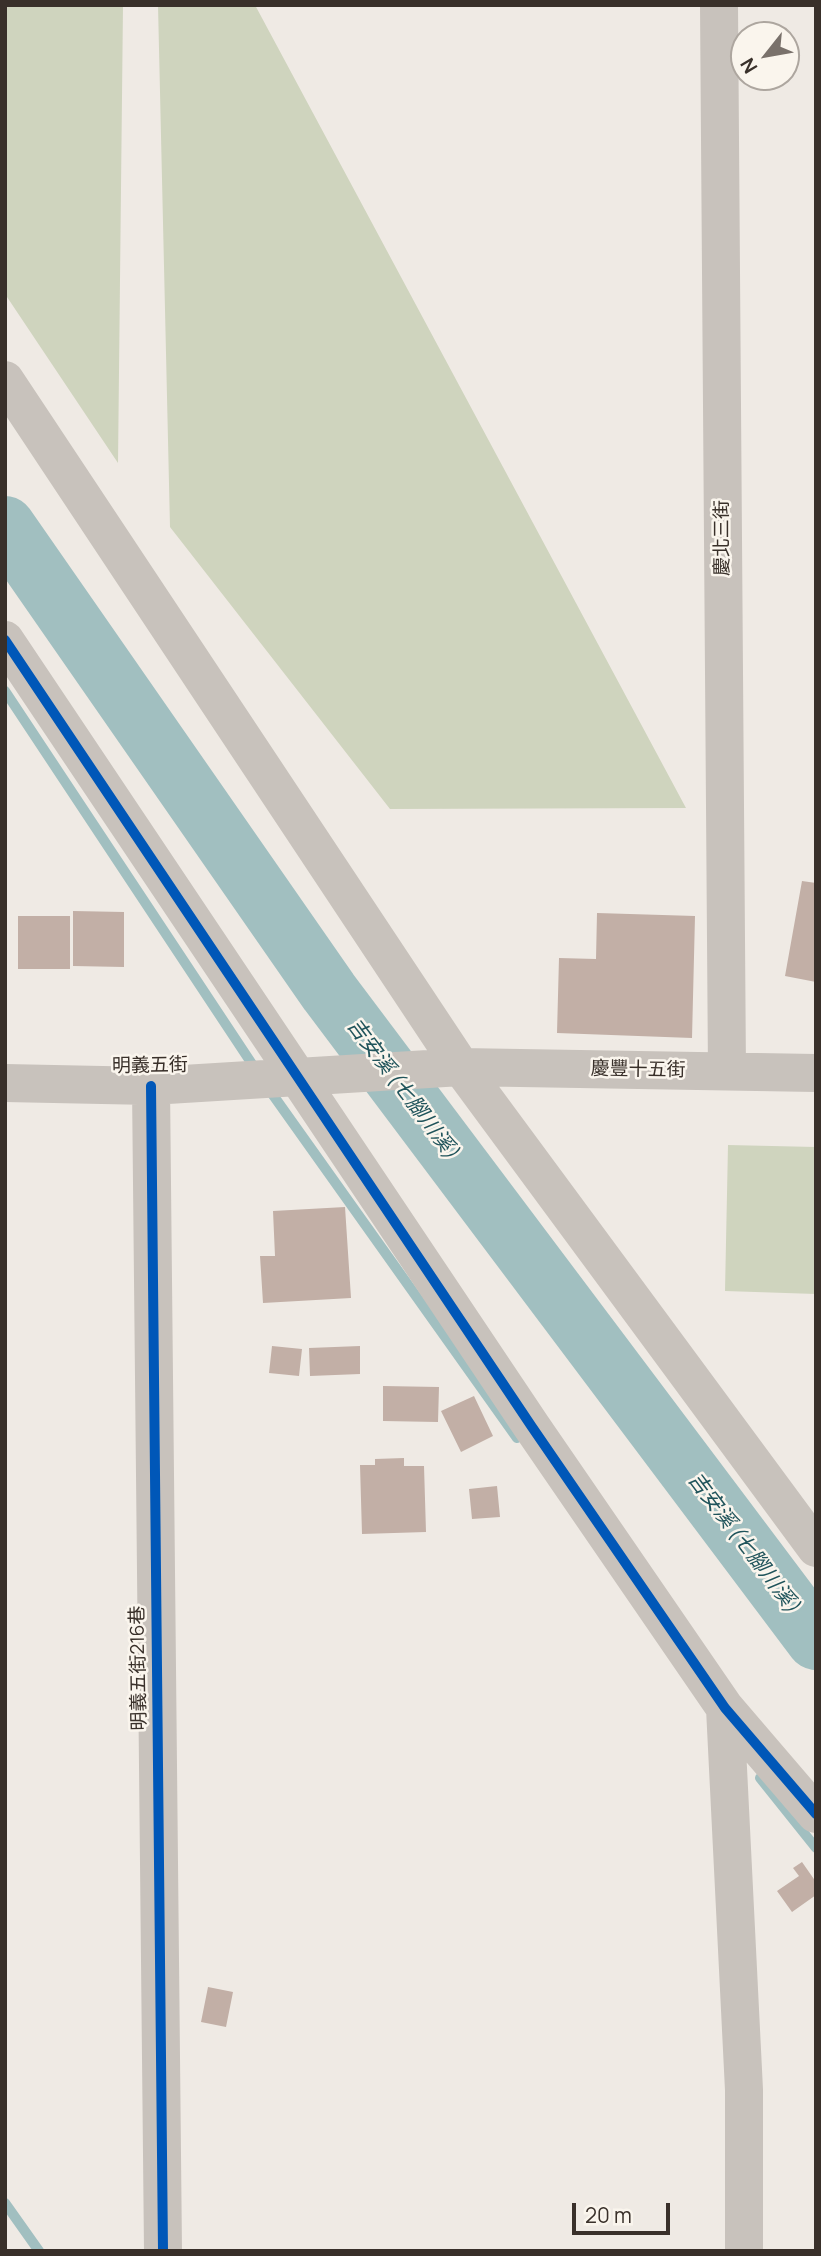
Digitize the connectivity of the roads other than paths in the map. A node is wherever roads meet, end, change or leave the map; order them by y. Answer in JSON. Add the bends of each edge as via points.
{"nodes":[{"id":1,"x":719,"y":5,"type":"edge"},
{"id":2,"x":5,"y":380,"type":"edge"},
{"id":3,"x":5,"y":640,"type":"edge"},
{"id":4,"x":461,"y":1067,"type":"junction"},
{"id":5,"x":727,"y":1071,"type":"junction"},
{"id":6,"x":816,"y":1073,"type":"edge"},
{"id":7,"x":296,"y":1076,"type":"junction"},
{"id":8,"x":5,"y":1083,"type":"edge"},
{"id":9,"x":151,"y":1086,"type":"junction"},
{"id":10,"x":816,"y":1548,"type":"edge"},
{"id":11,"x":725,"y":1707,"type":"junction"},
{"id":12,"x":816,"y":1815,"type":"edge"},
{"id":13,"x":163,"y":2251,"type":"edge"},
{"id":14,"x":744,"y":2251,"type":"edge"}],
"edges":[{"from":1,"to":5,"type":"street","name":"慶北三街"},
{"from":2,"to":4,"type":"street"},
{"from":3,"to":7,"type":"street"},
{"from":4,"to":5,"type":"street","name":"慶豐十五街"},
{"from":4,"to":7,"type":"street","name":"慶豐十五街"},
{"from":4,"to":10,"type":"street"},
{"from":5,"to":6,"type":"street","name":"慶豐十五街"},
{"from":7,"to":9,"type":"street","name":"明義五街"},
{"from":7,"to":11,"type":"street"},
{"from":8,"to":9,"type":"street","name":"明義五街"},
{"from":9,"to":13,"type":"street","name":"明義五街216巷"},
{"from":11,"to":12,"type":"street"},
{"from":11,"to":14,"type":"street","via":[[744,2090]]}]}
